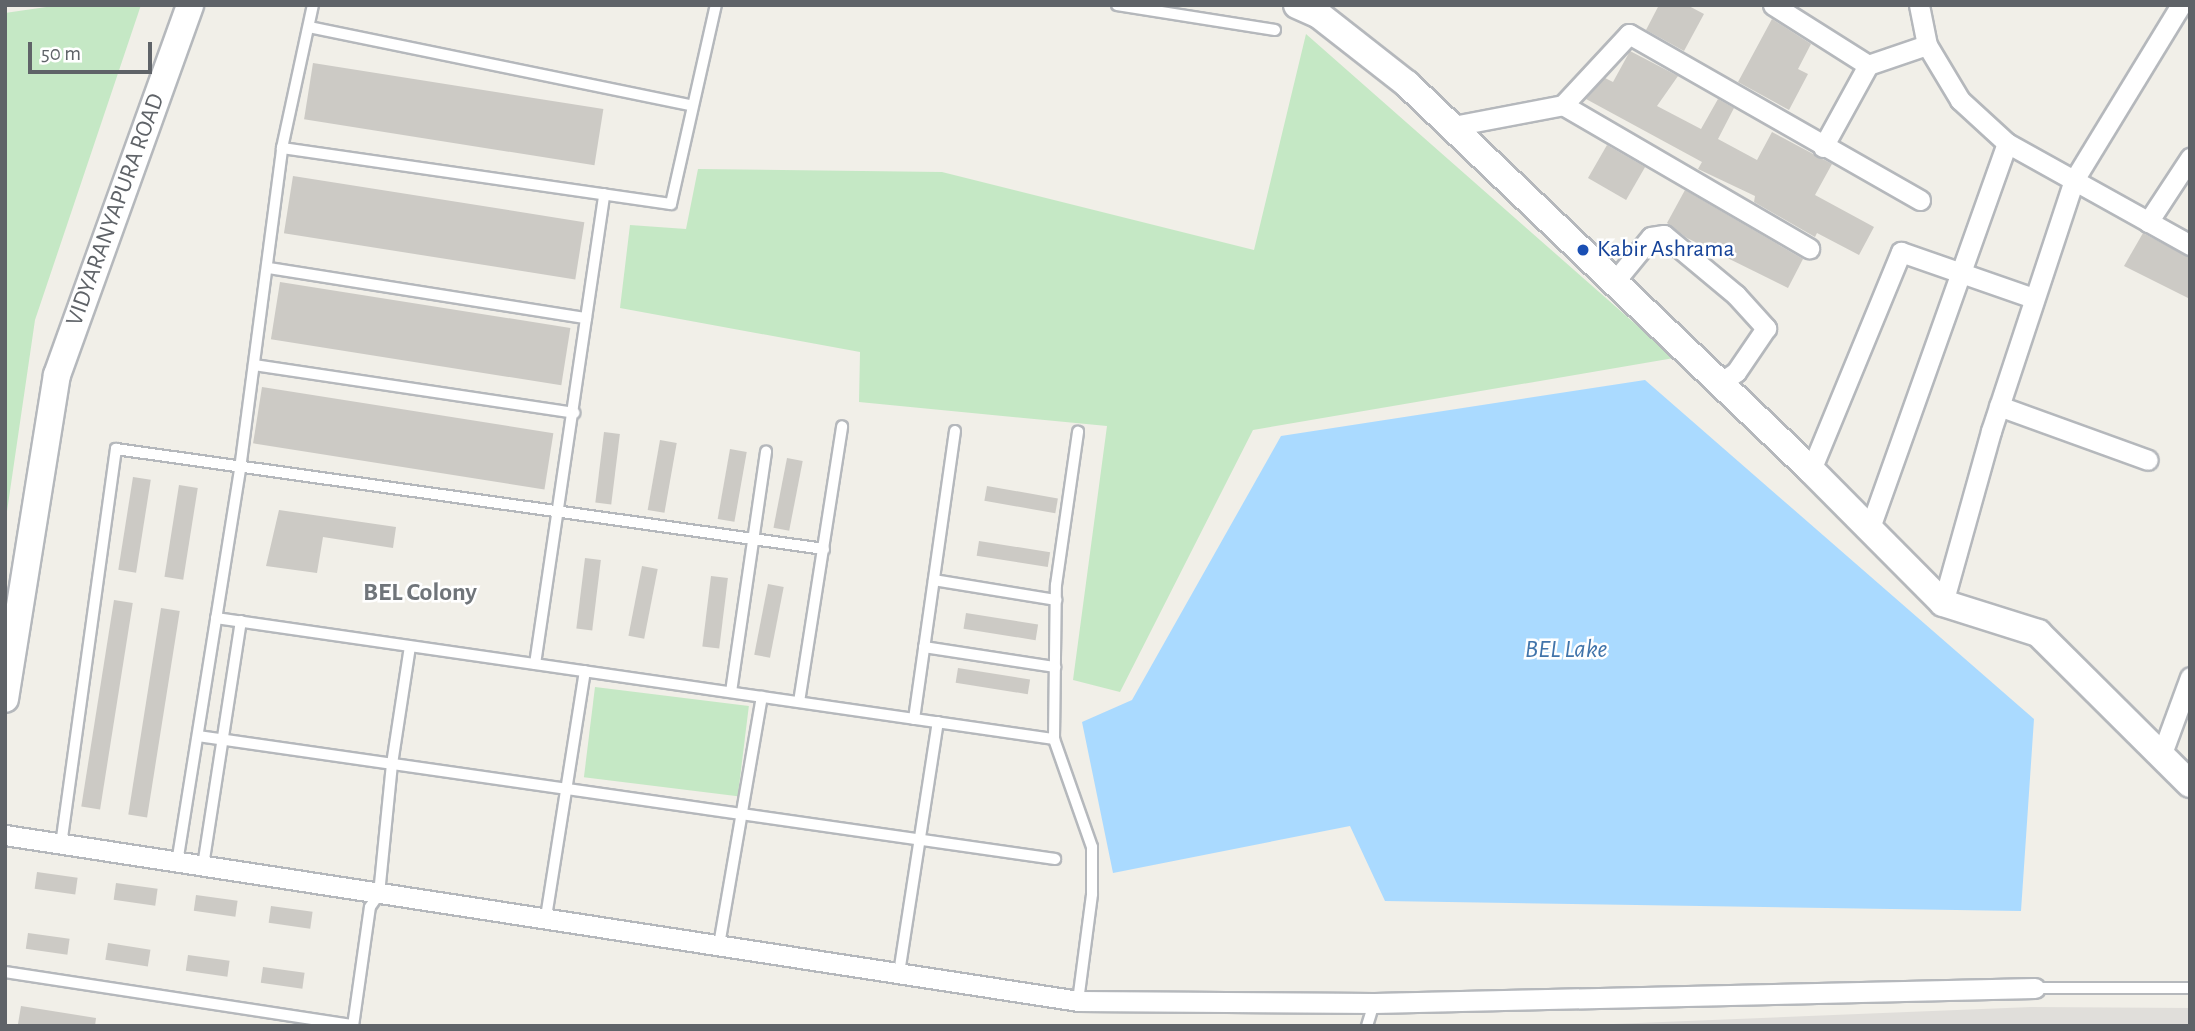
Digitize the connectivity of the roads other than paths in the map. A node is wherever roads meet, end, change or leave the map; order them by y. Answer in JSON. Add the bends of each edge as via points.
{"nodes":[{"id":1,"x":190,"y":5,"type":"edge"},
{"id":2,"x":313,"y":5,"type":"edge"},
{"id":3,"x":716,"y":5,"type":"edge"},
{"id":4,"x":1117,"y":5,"type":"edge"},
{"id":5,"x":1297,"y":5,"type":"edge"},
{"id":6,"x":1773,"y":5,"type":"edge"},
{"id":7,"x":1919,"y":5,"type":"edge"},
{"id":8,"x":2181,"y":5,"type":"edge"},
{"id":9,"x":309,"y":27,"type":"junction"},
{"id":10,"x":1275,"y":30,"type":"dead end"},
{"id":11,"x":1927,"y":45,"type":"junction"},
{"id":12,"x":1868,"y":65,"type":"junction"},
{"id":13,"x":691,"y":105,"type":"junction"},
{"id":14,"x":1563,"y":105,"type":"junction"},
{"id":15,"x":1448,"y":127,"type":"junction"},
{"id":16,"x":2007,"y":143,"type":"junction"},
{"id":17,"x":1823,"y":147,"type":"junction"},
{"id":18,"x":282,"y":148,"type":"junction"},
{"id":19,"x":2190,"y":158,"type":"edge"},
{"id":20,"x":2074,"y":180,"type":"junction"},
{"id":21,"x":604,"y":194,"type":"junction"},
{"id":22,"x":1920,"y":200,"type":"dead end"},
{"id":23,"x":2148,"y":222,"type":"junction"},
{"id":24,"x":2190,"y":245,"type":"edge"},
{"id":25,"x":1809,"y":248,"type":"dead end"},
{"id":26,"x":269,"y":268,"type":"junction"},
{"id":27,"x":1963,"y":271,"type":"junction"},
{"id":28,"x":1615,"y":281,"type":"junction"},
{"id":29,"x":2033,"y":298,"type":"junction"},
{"id":30,"x":586,"y":318,"type":"junction"},
{"id":31,"x":254,"y":365,"type":"junction"},
{"id":32,"x":1720,"y":383,"type":"junction"},
{"id":33,"x":1999,"y":406,"type":"junction"},
{"id":34,"x":574,"y":413,"type":"junction"},
{"id":35,"x":842,"y":426,"type":"dead end"},
{"id":36,"x":955,"y":431,"type":"dead end"},
{"id":37,"x":1078,"y":432,"type":"dead end"},
{"id":38,"x":766,"y":452,"type":"dead end"},
{"id":39,"x":2148,"y":460,"type":"dead end"},
{"id":40,"x":240,"y":469,"type":"junction"},
{"id":41,"x":1811,"y":470,"type":"junction"},
{"id":42,"x":557,"y":513,"type":"junction"},
{"id":43,"x":1869,"y":530,"type":"junction"},
{"id":44,"x":754,"y":540,"type":"junction"},
{"id":45,"x":824,"y":549,"type":"junction"},
{"id":46,"x":934,"y":580,"type":"junction"},
{"id":47,"x":1056,"y":600,"type":"junction"},
{"id":48,"x":1943,"y":603,"type":"junction"},
{"id":49,"x":216,"y":618,"type":"junction"},
{"id":50,"x":241,"y":621,"type":"junction"},
{"id":51,"x":410,"y":646,"type":"junction"},
{"id":52,"x":924,"y":647,"type":"junction"},
{"id":53,"x":535,"y":664,"type":"junction"},
{"id":54,"x":1055,"y":667,"type":"junction"},
{"id":55,"x":585,"y":671,"type":"junction"},
{"id":56,"x":2190,"y":677,"type":"edge"},
{"id":57,"x":731,"y":692,"type":"junction"},
{"id":58,"x":762,"y":696,"type":"junction"},
{"id":59,"x":5,"y":699,"type":"edge"},
{"id":60,"x":799,"y":702,"type":"junction"},
{"id":61,"x":914,"y":719,"type":"junction"},
{"id":62,"x":938,"y":722,"type":"junction"},
{"id":63,"x":198,"y":736,"type":"junction"},
{"id":64,"x":1054,"y":738,"type":"junction"},
{"id":65,"x":223,"y":740,"type":"junction"},
{"id":66,"x":2161,"y":756,"type":"junction"},
{"id":67,"x":392,"y":764,"type":"junction"},
{"id":68,"x":2190,"y":783,"type":"edge"},
{"id":69,"x":566,"y":789,"type":"junction"},
{"id":70,"x":744,"y":815,"type":"junction"},
{"id":71,"x":5,"y":835,"type":"edge"},
{"id":72,"x":920,"y":840,"type":"junction"},
{"id":73,"x":61,"y":845,"type":"junction"},
{"id":74,"x":1055,"y":859,"type":"dead end"},
{"id":75,"x":177,"y":863,"type":"junction"},
{"id":76,"x":203,"y":867,"type":"junction"},
{"id":77,"x":379,"y":894,"type":"junction"},
{"id":78,"x":546,"y":917,"type":"junction"},
{"id":79,"x":719,"y":945,"type":"junction"},
{"id":80,"x":5,"y":972,"type":"edge"},
{"id":81,"x":899,"y":973,"type":"junction"},
{"id":82,"x":2035,"y":988,"type":"joint"},
{"id":83,"x":2190,"y":988,"type":"edge"},
{"id":84,"x":1078,"y":1001,"type":"junction"},
{"id":85,"x":1374,"y":1003,"type":"junction"},
{"id":86,"x":353,"y":1025,"type":"edge"},
{"id":87,"x":1367,"y":1026,"type":"edge"}],
"edges":[{"from":1,"to":59,"type":"street","name":"VIDYARANYAPURA ROAD","via":[[57,375]]},
{"from":2,"to":9,"type":"lane"},
{"from":3,"to":13,"type":"lane"},
{"from":4,"to":10,"type":"lane"},
{"from":5,"to":15,"type":"street","via":[[1319,15],[1407,84]]},
{"from":6,"to":12,"type":"street"},
{"from":7,"to":11,"type":"street"},
{"from":8,"to":20,"type":"street"},
{"from":9,"to":13,"type":"lane"},
{"from":9,"to":18,"type":"lane"},
{"from":11,"to":12,"type":"street"},
{"from":11,"to":16,"type":"street","via":[[1960,100]]},
{"from":12,"to":17,"type":"street"},
{"from":13,"to":21,"type":"lane","via":[[671,204]]},
{"from":14,"to":15,"type":"street"},
{"from":14,"to":17,"type":"street","via":[[1629,34]]},
{"from":14,"to":25,"type":"street"},
{"from":15,"to":28,"type":"street"},
{"from":16,"to":20,"type":"street"},
{"from":16,"to":27,"type":"street"},
{"from":17,"to":22,"type":"street"},
{"from":18,"to":21,"type":"lane"},
{"from":18,"to":26,"type":"lane"},
{"from":19,"to":23,"type":"street"},
{"from":20,"to":23,"type":"street"},
{"from":20,"to":29,"type":"street"},
{"from":21,"to":30,"type":"lane"},
{"from":23,"to":24,"type":"street"},
{"from":26,"to":30,"type":"lane"},
{"from":26,"to":31,"type":"lane"},
{"from":27,"to":29,"type":"street"},
{"from":27,"to":41,"type":"street","via":[[1901,252]]},
{"from":27,"to":43,"type":"street"},
{"from":28,"to":32,"type":"street"},
{"from":28,"to":32,"type":"street","via":[[1651,237],[1664,235],[1736,295],[1766,328],[1736,372]]},
{"from":29,"to":33,"type":"street"},
{"from":30,"to":34,"type":"lane"},
{"from":31,"to":34,"type":"lane"},
{"from":31,"to":40,"type":"lane"},
{"from":32,"to":41,"type":"street"},
{"from":33,"to":39,"type":"street"},
{"from":33,"to":48,"type":"street"},
{"from":34,"to":42,"type":"lane"},
{"from":35,"to":45,"type":"lane"},
{"from":36,"to":46,"type":"lane"},
{"from":37,"to":47,"type":"lane"},
{"from":38,"to":44,"type":"lane"},
{"from":40,"to":42,"type":"lane"},
{"from":40,"to":49,"type":"lane"},
{"from":40,"to":73,"type":"lane","via":[[116,449]]},
{"from":41,"to":43,"type":"street"},
{"from":42,"to":44,"type":"lane"},
{"from":42,"to":53,"type":"lane"},
{"from":43,"to":48,"type":"street"},
{"from":44,"to":45,"type":"lane"},
{"from":44,"to":57,"type":"lane"},
{"from":45,"to":60,"type":"lane"},
{"from":46,"to":47,"type":"lane"},
{"from":46,"to":52,"type":"lane"},
{"from":47,"to":54,"type":"lane"},
{"from":48,"to":66,"type":"street","via":[[2039,633]]},
{"from":49,"to":50,"type":"lane"},
{"from":49,"to":63,"type":"lane"},
{"from":50,"to":51,"type":"lane"},
{"from":50,"to":65,"type":"lane"},
{"from":51,"to":53,"type":"lane"},
{"from":51,"to":67,"type":"lane"},
{"from":52,"to":54,"type":"lane"},
{"from":52,"to":61,"type":"lane"},
{"from":53,"to":55,"type":"lane"},
{"from":54,"to":64,"type":"lane"},
{"from":55,"to":57,"type":"lane"},
{"from":55,"to":69,"type":"lane"},
{"from":56,"to":66,"type":"street"},
{"from":57,"to":58,"type":"lane"},
{"from":58,"to":60,"type":"lane"},
{"from":58,"to":70,"type":"lane"},
{"from":60,"to":61,"type":"lane"},
{"from":61,"to":62,"type":"lane"},
{"from":62,"to":64,"type":"lane"},
{"from":62,"to":72,"type":"lane"},
{"from":63,"to":65,"type":"lane"},
{"from":63,"to":75,"type":"lane"},
{"from":64,"to":84,"type":"lane","via":[[1092,846],[1092,894]]},
{"from":65,"to":67,"type":"lane"},
{"from":65,"to":76,"type":"lane"},
{"from":66,"to":68,"type":"street"},
{"from":67,"to":69,"type":"lane"},
{"from":67,"to":77,"type":"lane"},
{"from":69,"to":70,"type":"lane"},
{"from":69,"to":78,"type":"lane"},
{"from":70,"to":72,"type":"lane"},
{"from":70,"to":79,"type":"lane"},
{"from":71,"to":73,"type":"street"},
{"from":72,"to":74,"type":"lane"},
{"from":72,"to":81,"type":"lane"},
{"from":73,"to":75,"type":"street"},
{"from":75,"to":76,"type":"street"},
{"from":76,"to":77,"type":"street"},
{"from":77,"to":78,"type":"street"},
{"from":77,"to":86,"type":"lane","via":[[370,907]]},
{"from":78,"to":79,"type":"street"},
{"from":79,"to":81,"type":"street"},
{"from":80,"to":86,"type":"lane"},
{"from":81,"to":84,"type":"street"},
{"from":82,"to":83,"type":"lane"},
{"from":82,"to":85,"type":"street"},
{"from":84,"to":85,"type":"street"},
{"from":85,"to":87,"type":"lane"}]}
